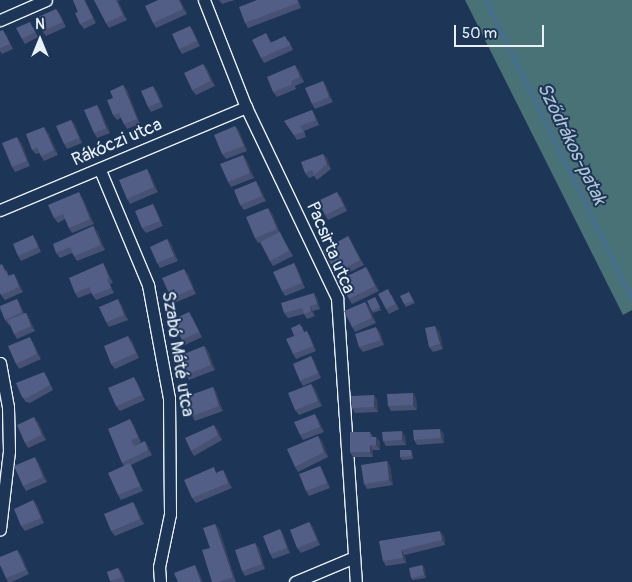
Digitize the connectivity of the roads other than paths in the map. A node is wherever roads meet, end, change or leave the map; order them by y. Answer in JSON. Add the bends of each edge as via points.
{"nodes":[{"id":1,"x":46,"y":0,"type":"edge"},
{"id":2,"x":204,"y":0,"type":"edge"},
{"id":3,"x":0,"y":20,"type":"edge"},
{"id":4,"x":246,"y":107,"type":"junction"},
{"id":5,"x":100,"y":170,"type":"junction"},
{"id":6,"x":0,"y":210,"type":"edge"},
{"id":7,"x":0,"y":363,"type":"edge"},
{"id":8,"x":2,"y":491,"type":"edge"},
{"id":9,"x":0,"y":529,"type":"edge"},
{"id":10,"x":352,"y":558,"type":"junction"},
{"id":11,"x":160,"y":582,"type":"edge"},
{"id":12,"x":295,"y":582,"type":"edge"},
{"id":13,"x":356,"y":582,"type":"edge"}],
"edges":[{"from":1,"to":3,"type":"street"},
{"from":2,"to":4,"type":"street","name":"Pacsirta utca"},
{"from":4,"to":5,"type":"street","name":"Rákóczi utca"},
{"from":4,"to":10,"type":"street","name":"Pacsirta utca","via":[[337,298]]},
{"from":5,"to":6,"type":"street","name":"Rákóczi utca"},
{"from":5,"to":11,"type":"street","name":"Szabó Máté utca","via":[[148,284],[169,398],[170,514],[159,567]]},
{"from":7,"to":8,"type":"street","via":[[8,407],[9,451]]},
{"from":8,"to":9,"type":"street"},
{"from":10,"to":12,"type":"street"},
{"from":10,"to":13,"type":"street","name":"Pacsirta utca"}]}
